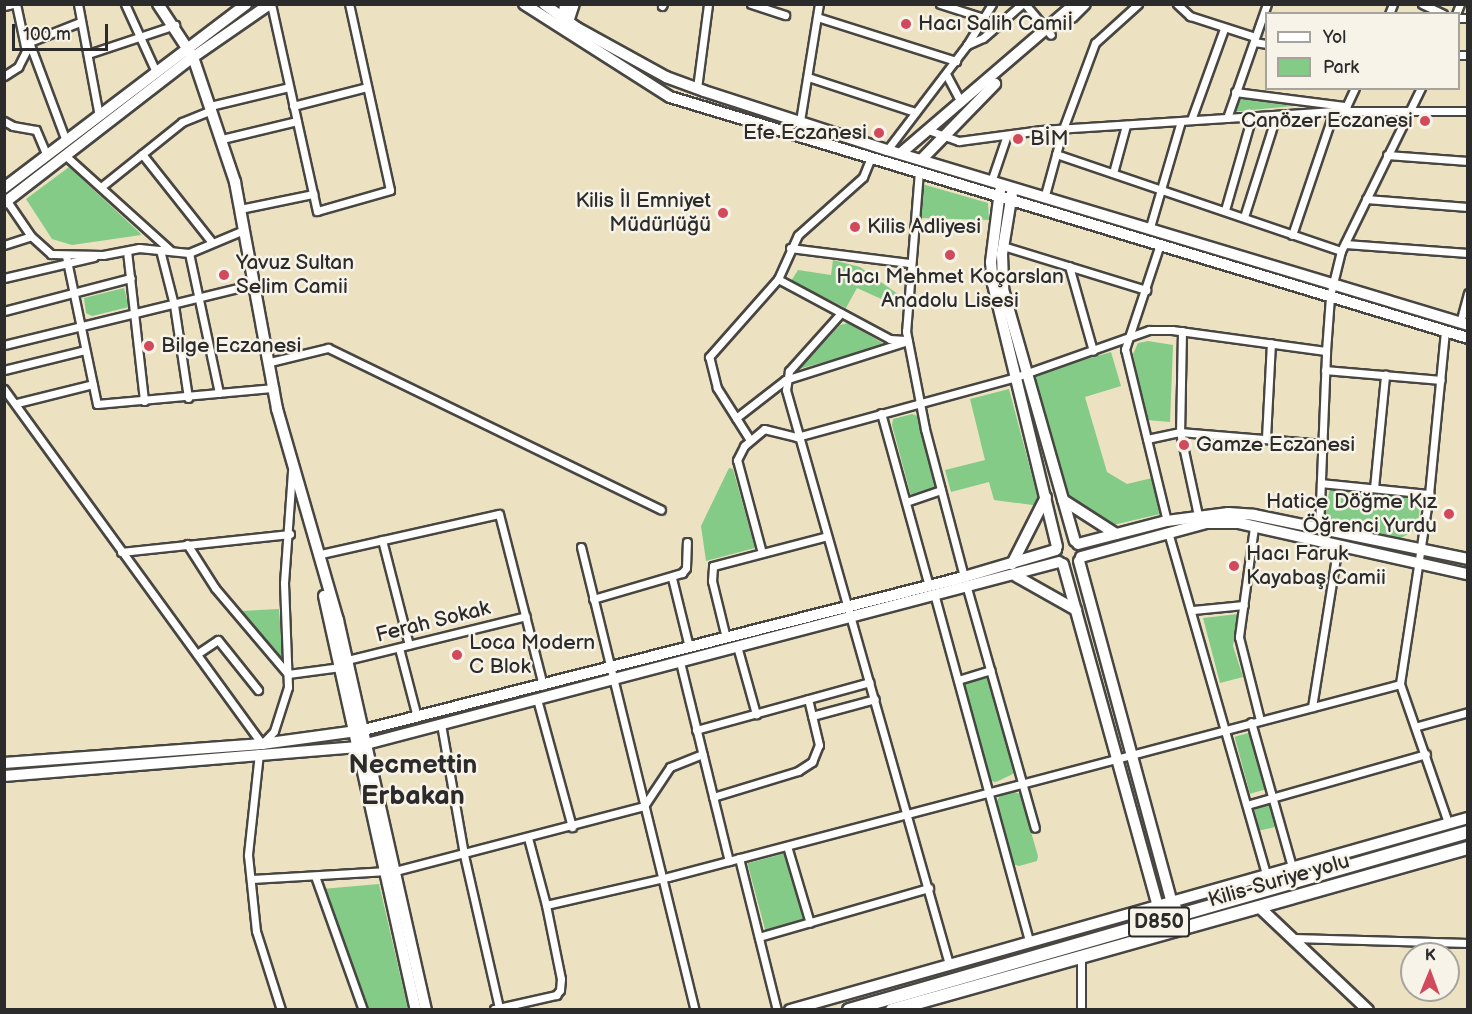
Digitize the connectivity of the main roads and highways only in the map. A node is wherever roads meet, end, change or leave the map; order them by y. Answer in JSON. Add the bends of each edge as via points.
{"nodes":[{"id":1,"x":1467,"y":832,"type":"edge"},
{"id":2,"x":1467,"y":848,"type":"edge"},
{"id":3,"x":849,"y":1010,"type":"edge"},
{"id":4,"x":892,"y":1010,"type":"edge"}],
"edges":[{"from":1,"to":3,"type":"highway","number":"D850"},
{"from":2,"to":4,"type":"highway","name":"Kilis-Suriye yolu","number":"D850"}]}
